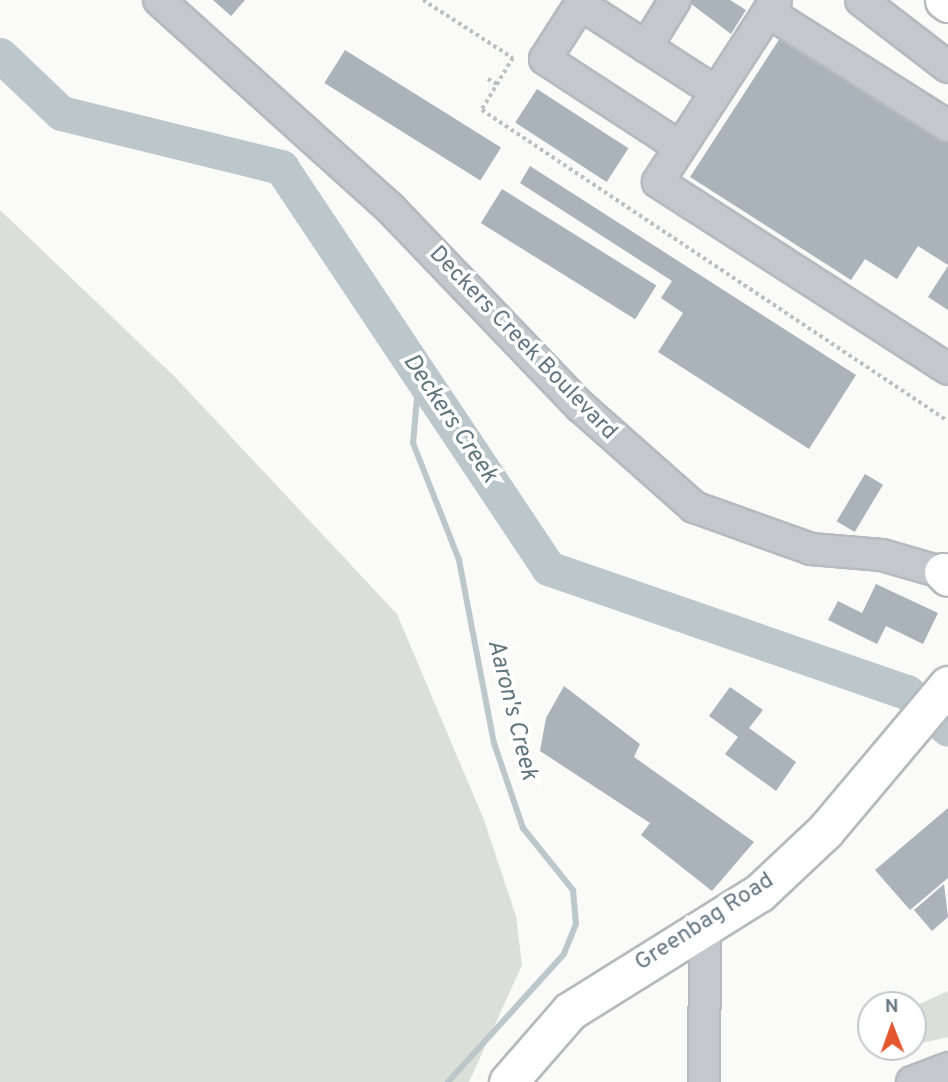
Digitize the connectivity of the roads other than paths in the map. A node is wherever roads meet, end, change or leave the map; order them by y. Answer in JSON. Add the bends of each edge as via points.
{"nodes":[{"id":1,"x":159,"y":0,"type":"edge"},
{"id":2,"x":675,"y":0,"type":"edge"},
{"id":3,"x":861,"y":0,"type":"edge"},
{"id":4,"x":944,"y":0,"type":"edge"},
{"id":5,"x":582,"y":2,"type":"edge"},
{"id":6,"x":948,"y":4,"type":"edge"},
{"id":7,"x":772,"y":6,"type":"edge"},
{"id":8,"x":646,"y":47,"type":"junction"},
{"id":9,"x":948,"y":67,"type":"edge"},
{"id":10,"x":716,"y":92,"type":"junction"},
{"id":11,"x":948,"y":127,"type":"edge"},
{"id":12,"x":680,"y":147,"type":"junction"},
{"id":13,"x":948,"y":369,"type":"edge"},
{"id":14,"x":946,"y":574,"type":"edge"},
{"id":15,"x":947,"y":686,"type":"edge"},
{"id":16,"x":705,"y":929,"type":"junction"},
{"id":17,"x":948,"y":1068,"type":"edge"},
{"id":18,"x":508,"y":1082,"type":"edge"},
{"id":19,"x":704,"y":1082,"type":"edge"},
{"id":20,"x":912,"y":1082,"type":"edge"}],
"edges":[{"from":1,"to":14,"type":"street","name":"Deckers Creek Boulevard","via":[[390,208],[581,407],[694,507],[811,549],[882,555]]},
{"from":2,"to":8,"type":"street"},
{"from":3,"to":9,"type":"street"},
{"from":4,"to":6,"type":"main road"},
{"from":5,"to":8,"type":"street"},
{"from":5,"to":12,"type":"street","via":[[545,59]]},
{"from":7,"to":10,"type":"street"},
{"from":7,"to":11,"type":"street"},
{"from":8,"to":10,"type":"street"},
{"from":10,"to":12,"type":"street"},
{"from":12,"to":13,"type":"street","via":[[658,182]]},
{"from":15,"to":16,"type":"main road","name":"Greenbag Road","via":[[825,831],[759,892]]},
{"from":16,"to":18,"type":"main road","name":"Greenbag Road","via":[[570,1011]]},
{"from":16,"to":19,"type":"street"},
{"from":17,"to":20,"type":"street"}]}
